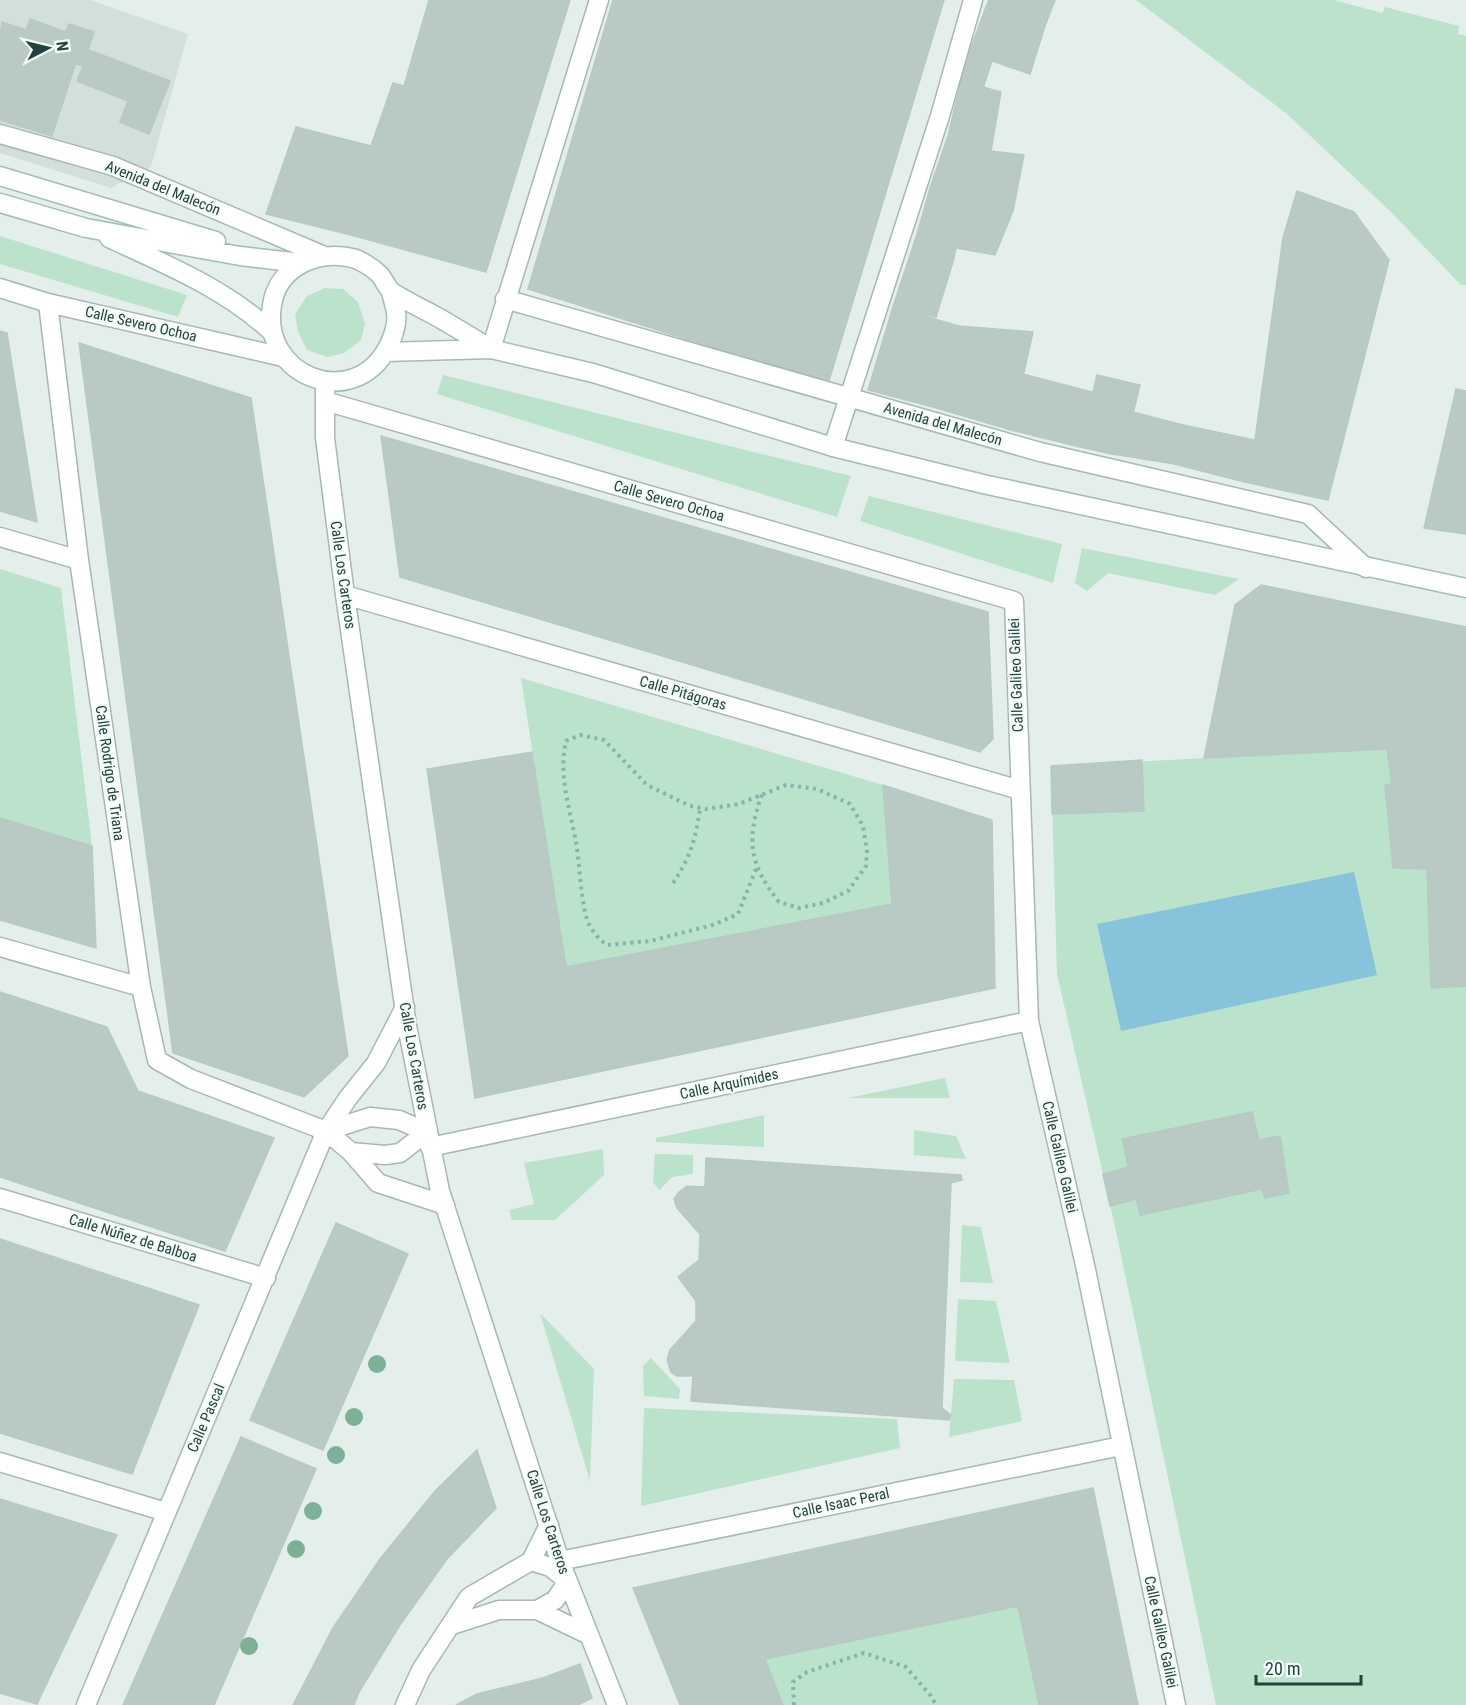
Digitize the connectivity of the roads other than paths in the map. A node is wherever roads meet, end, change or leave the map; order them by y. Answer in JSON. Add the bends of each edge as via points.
{"nodes":[{"id":1,"x":599,"y":0,"type":"edge"},
{"id":2,"x":973,"y":0,"type":"edge"},
{"id":3,"x":0,"y":134,"type":"edge"},
{"id":4,"x":0,"y":176,"type":"edge"},
{"id":5,"x":0,"y":203,"type":"edge"},
{"id":6,"x":86,"y":228,"type":"junction"},
{"id":7,"x":322,"y":255,"type":"junction"},
{"id":8,"x":281,"y":261,"type":"junction"},
{"id":9,"x":302,"y":263,"type":"junction"},
{"id":10,"x":0,"y":288,"type":"edge"},
{"id":11,"x":391,"y":291,"type":"junction"},
{"id":12,"x":505,"y":299,"type":"junction"},
{"id":13,"x":48,"y":303,"type":"junction"},
{"id":14,"x":272,"y":332,"type":"junction"},
{"id":15,"x":490,"y":349,"type":"junction"},
{"id":16,"x":385,"y":352,"type":"junction"},
{"id":17,"x":283,"y":357,"type":"junction"},
{"id":18,"x":325,"y":382,"type":"junction"},
{"id":19,"x":849,"y":397,"type":"junction"},
{"id":20,"x":325,"y":401,"type":"junction"},
{"id":21,"x":833,"y":447,"type":"junction"},
{"id":22,"x":0,"y":537,"type":"edge"},
{"id":23,"x":79,"y":560,"type":"junction"},
{"id":24,"x":1366,"y":568,"type":"junction"},
{"id":25,"x":1466,"y":590,"type":"edge"},
{"id":26,"x":345,"y":595,"type":"junction"},
{"id":27,"x":1014,"y":601,"type":"joint"},
{"id":28,"x":1020,"y":790,"type":"junction"},
{"id":29,"x":0,"y":947,"type":"edge"},
{"id":30,"x":141,"y":987,"type":"junction"},
{"id":31,"x":405,"y":1007,"type":"junction"},
{"id":32,"x":1029,"y":1022,"type":"junction"},
{"id":33,"x":326,"y":1131,"type":"junction"},
{"id":34,"x":428,"y":1139,"type":"junction"},
{"id":35,"x":351,"y":1152,"type":"junction"},
{"id":36,"x":0,"y":1198,"type":"edge"},
{"id":37,"x":445,"y":1205,"type":"junction"},
{"id":38,"x":266,"y":1278,"type":"junction"},
{"id":39,"x":1121,"y":1446,"type":"junction"},
{"id":40,"x":0,"y":1462,"type":"edge"},
{"id":41,"x":166,"y":1512,"type":"junction"},
{"id":42,"x":549,"y":1526,"type":"junction"},
{"id":43,"x":531,"y":1561,"type":"junction"},
{"id":44,"x":560,"y":1561,"type":"junction"},
{"id":45,"x":568,"y":1581,"type":"junction"},
{"id":46,"x":537,"y":1610,"type":"junction"},
{"id":47,"x":452,"y":1625,"type":"junction"},
{"id":48,"x":589,"y":1635,"type":"junction"},
{"id":49,"x":86,"y":1705,"type":"edge"},
{"id":50,"x":405,"y":1705,"type":"edge"},
{"id":51,"x":617,"y":1705,"type":"edge"},
{"id":52,"x":1176,"y":1705,"type":"edge"}],
"edges":[{"from":1,"to":12,"type":"street"},
{"from":2,"to":19,"type":"street","via":[[940,116]]},
{"from":3,"to":7,"type":"street","name":"Avenida del Malecón","via":[[113,166]]},
{"from":4,"to":8,"type":"street"},
{"from":5,"to":6,"type":"street"},
{"from":6,"to":8,"type":"street"},
{"from":6,"to":14,"type":"street","via":[[202,281],[249,311]]},
{"from":7,"to":9,"type":"street"},
{"from":7,"to":11,"type":"street","via":[[354,258],[378,273]]},
{"from":8,"to":9,"type":"street"},
{"from":9,"to":14,"type":"street","via":[[288,273],[276,291]]},
{"from":10,"to":13,"type":"street","name":"Calle Severo Ochoa"},
{"from":11,"to":15,"type":"street"},
{"from":11,"to":16,"type":"street","via":[[396,314],[394,336]]},
{"from":12,"to":15,"type":"street"},
{"from":12,"to":19,"type":"street","name":"Avenida del Malecón"},
{"from":13,"to":17,"type":"street","name":"Calle Severo Ochoa"},
{"from":13,"to":23,"type":"street","name":"Calle Rodrigo de Triana"},
{"from":14,"to":17,"type":"street"},
{"from":15,"to":16,"type":"street"},
{"from":15,"to":21,"type":"street","via":[[593,374]]},
{"from":16,"to":18,"type":"street","via":[[363,375]]},
{"from":17,"to":18,"type":"street","via":[[299,372]]},
{"from":18,"to":20,"type":"street","name":"Calle Los Carteros"},
{"from":19,"to":21,"type":"street"},
{"from":19,"to":24,"type":"street","name":"Avenida del Malecón","via":[[1040,452],[1308,514]]},
{"from":20,"to":26,"type":"street","name":"Calle Los Carteros","via":[[325,438]]},
{"from":20,"to":27,"type":"street","name":"Calle Severo Ochoa"},
{"from":21,"to":24,"type":"street"},
{"from":22,"to":23,"type":"street"},
{"from":23,"to":30,"type":"street","name":"Calle Rodrigo de Triana"},
{"from":24,"to":25,"type":"street"},
{"from":26,"to":28,"type":"street","name":"Calle Pitágoras"},
{"from":26,"to":31,"type":"street","name":"Calle Los Carteros"},
{"from":27,"to":28,"type":"street","name":"Calle Galileo Galilei"},
{"from":28,"to":32,"type":"street","name":"Calle Galileo Galilei"},
{"from":29,"to":30,"type":"street"},
{"from":30,"to":33,"type":"street","name":"Calle Rodrigo de Triana","via":[[158,1060],[191,1079]]},
{"from":31,"to":33,"type":"street","name":"Calle Pascal","via":[[376,1063]]},
{"from":31,"to":34,"type":"street","name":"Calle Los Carteros"},
{"from":32,"to":34,"type":"street","name":"Calle Arquímides"},
{"from":32,"to":39,"type":"street","name":"Calle Galileo Galilei"},
{"from":33,"to":34,"type":"street","via":[[370,1117],[399,1120]]},
{"from":33,"to":35,"type":"street","name":"Calle Rodrigo de Triana"},
{"from":33,"to":38,"type":"street","name":"Calle Pascal"},
{"from":34,"to":35,"type":"street","via":[[400,1153]]},
{"from":34,"to":37,"type":"street","name":"Calle Los Carteros"},
{"from":35,"to":37,"type":"street","name":"Calle Rodrigo de Triana","via":[[378,1183]]},
{"from":36,"to":38,"type":"street","name":"Calle Núñez de Balboa"},
{"from":37,"to":42,"type":"street","name":"Calle Los Carteros"},
{"from":38,"to":41,"type":"street","name":"Calle Pascal"},
{"from":39,"to":44,"type":"street","name":"Calle Isaac Peral"},
{"from":39,"to":52,"type":"street","name":"Calle Galileo Galilei"},
{"from":40,"to":41,"type":"street"},
{"from":41,"to":49,"type":"street","name":"Calle Pascal"},
{"from":42,"to":43,"type":"street"},
{"from":42,"to":44,"type":"street","name":"Calle Los Carteros"},
{"from":43,"to":45,"type":"street","via":[[550,1567]]},
{"from":43,"to":47,"type":"street","via":[[469,1597]]},
{"from":44,"to":45,"type":"street","name":"Calle Los Carteros"},
{"from":45,"to":46,"type":"street","via":[[555,1599]]},
{"from":45,"to":48,"type":"street","name":"Calle Los Carteros"},
{"from":46,"to":47,"type":"street","via":[[499,1610]]},
{"from":46,"to":48,"type":"street"},
{"from":47,"to":50,"type":"street","via":[[421,1670]]},
{"from":48,"to":51,"type":"street","name":"Calle Los Carteros"}]}
